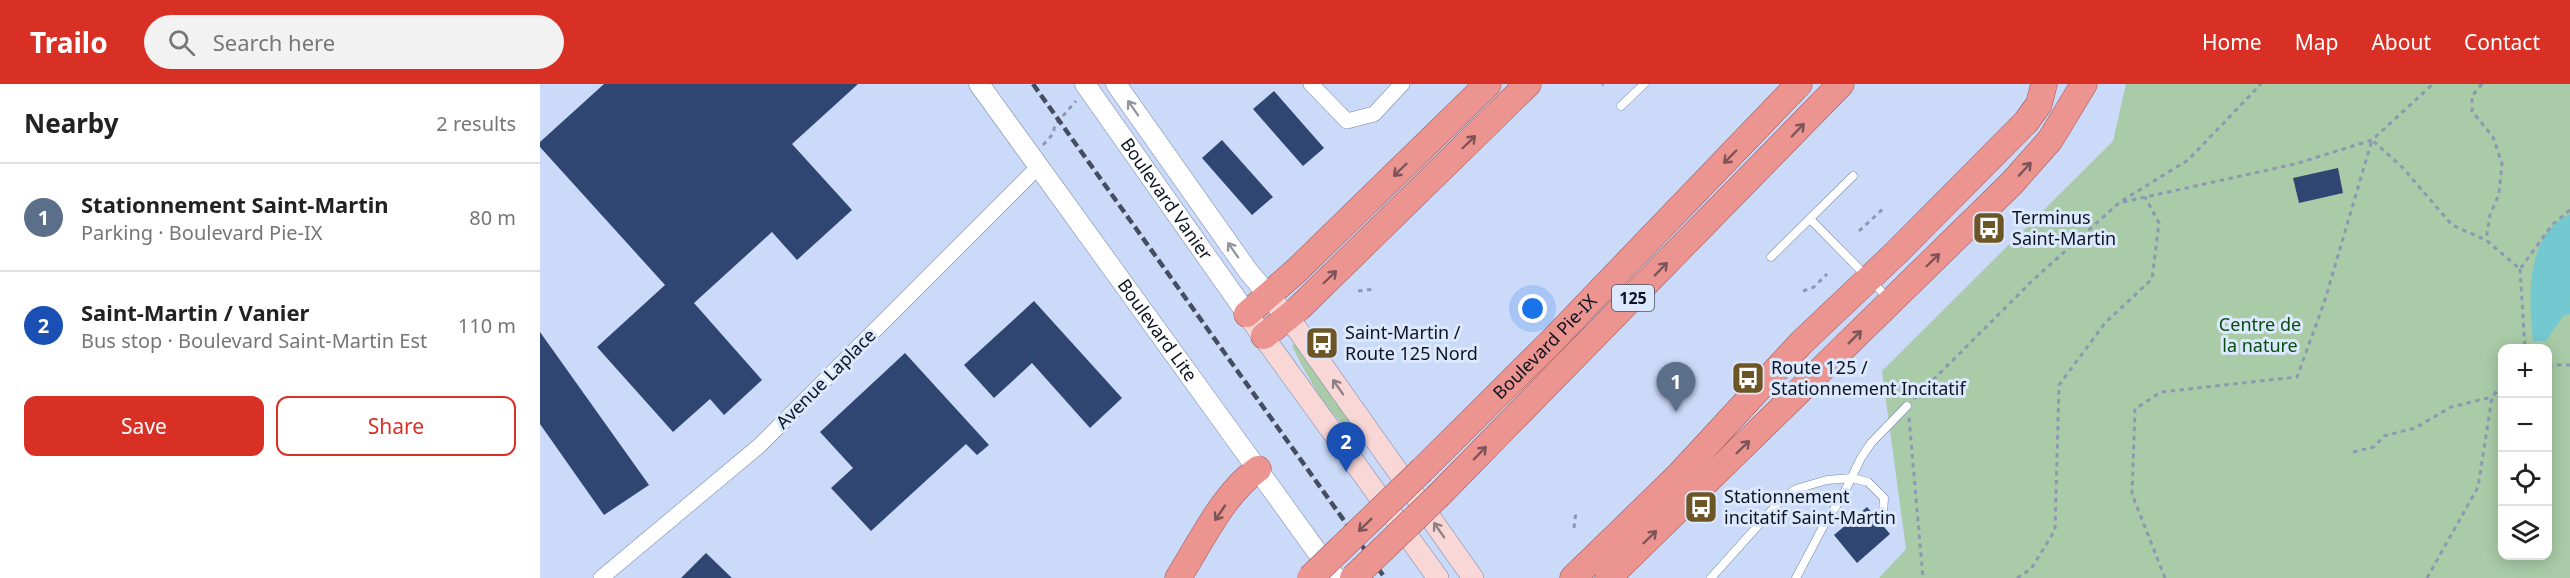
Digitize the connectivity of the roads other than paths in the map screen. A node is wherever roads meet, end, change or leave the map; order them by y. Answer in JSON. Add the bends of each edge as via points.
{"nodes":[{"id":1,"x":979,"y":84,"type":"edge"},
{"id":2,"x":1116,"y":84,"type":"edge"},
{"id":3,"x":1311,"y":84,"type":"edge"},
{"id":4,"x":1402,"y":84,"type":"edge"},
{"id":5,"x":1488,"y":84,"type":"edge"},
{"id":6,"x":1528,"y":84,"type":"edge"},
{"id":7,"x":1644,"y":84,"type":"edge"},
{"id":8,"x":1799,"y":84,"type":"edge"},
{"id":9,"x":1851,"y":84,"type":"edge"},
{"id":10,"x":2044,"y":84,"type":"edge"},
{"id":11,"x":2084,"y":84,"type":"edge"},
{"id":12,"x":1085,"y":89,"type":"edge"},
{"id":13,"x":1834,"y":92,"type":"edge"},
{"id":14,"x":1621,"y":106,"type":"dead end"},
{"id":15,"x":1038,"y":167,"type":"junction"},
{"id":16,"x":1853,"y":176,"type":"dead end"},
{"id":17,"x":1810,"y":219,"type":"junction"},
{"id":18,"x":1771,"y":257,"type":"dead end"},
{"id":19,"x":1869,"y":279,"type":"junction"},
{"id":20,"x":1269,"y":296,"type":"junction"},
{"id":21,"x":1892,"y":301,"type":"junction"},
{"id":22,"x":1247,"y":314,"type":"junction"},
{"id":23,"x":1288,"y":318,"type":"junction"},
{"id":24,"x":1264,"y":336,"type":"junction"},
{"id":25,"x":1907,"y":406,"type":"road end"},
{"id":26,"x":1258,"y":469,"type":"junction"},
{"id":27,"x":1852,"y":478,"type":"junction"},
{"id":28,"x":1883,"y":513,"type":"dead end"},
{"id":29,"x":601,"y":578,"type":"edge"},
{"id":30,"x":1178,"y":578,"type":"edge"},
{"id":31,"x":1310,"y":578,"type":"edge"},
{"id":32,"x":1336,"y":578,"type":"edge"},
{"id":33,"x":1353,"y":578,"type":"edge"},
{"id":34,"x":1438,"y":578,"type":"edge"},
{"id":35,"x":1473,"y":578,"type":"edge"},
{"id":36,"x":1573,"y":578,"type":"edge"},
{"id":37,"x":1608,"y":578,"type":"edge"},
{"id":38,"x":1711,"y":578,"type":"edge"},
{"id":39,"x":1796,"y":578,"type":"edge"}],
"edges":[{"from":1,"to":15,"type":"street","name":"Boulevard Lite"},
{"from":20,"to":2,"type":"street","name":"Boulevard Vanier","one_way":true},
{"from":3,"to":4,"type":"street","via":[[1347,121],[1374,114]]},
{"from":5,"to":20,"type":"highway","one_way":true},
{"from":23,"to":6,"type":"highway","one_way":true},
{"from":7,"to":14,"type":"lane"},
{"from":8,"to":31,"type":"highway","name":"Boulevard Pie-IX","number":"125","one_way":true,"bridge":true,"via":[[1550,344]]},
{"from":9,"to":13,"type":"highway","name":"Boulevard Pie-IX"},
{"from":10,"to":19,"type":"highway","via":[[2032,116]]},
{"from":21,"to":11,"type":"highway","one_way":true,"via":[[2028,167],[2060,126]]},
{"from":12,"to":22,"type":"street","name":"Boulevard Vanier"},
{"from":33,"to":13,"type":"highway","name":"Boulevard Pie-IX","number":"125","one_way":true,"bridge":true},
{"from":15,"to":26,"type":"street","name":"Boulevard Lite"},
{"from":15,"to":29,"type":"street","name":"Avenue Laplace","via":[[759,446]]},
{"from":16,"to":17,"type":"lane"},
{"from":17,"to":18,"type":"lane"},
{"from":17,"to":19,"type":"lane"},
{"from":19,"to":21,"type":"lane"},
{"from":19,"to":36,"type":"highway","via":[[1801,343],[1678,476]]},
{"from":20,"to":22,"type":"highway"},
{"from":20,"to":23,"type":"main road"},
{"from":37,"to":21,"type":"highway","one_way":true},
{"from":22,"to":24,"type":"main road"},
{"from":23,"to":24,"type":"highway"},
{"from":35,"to":23,"type":"main road","one_way":true},
{"from":24,"to":34,"type":"main road"},
{"from":25,"to":27,"type":"lane","via":[[1871,443]]},
{"from":26,"to":30,"type":"highway","one_way":true,"via":[[1224,507]]},
{"from":26,"to":32,"type":"street","name":"Boulevard Lite"},
{"from":27,"to":28,"type":"lane","via":[[1868,482],[1878,490],[1884,498]]},
{"from":27,"to":38,"type":"lane","via":[[1811,484],[1787,495]]},
{"from":27,"to":39,"type":"lane"}]}
